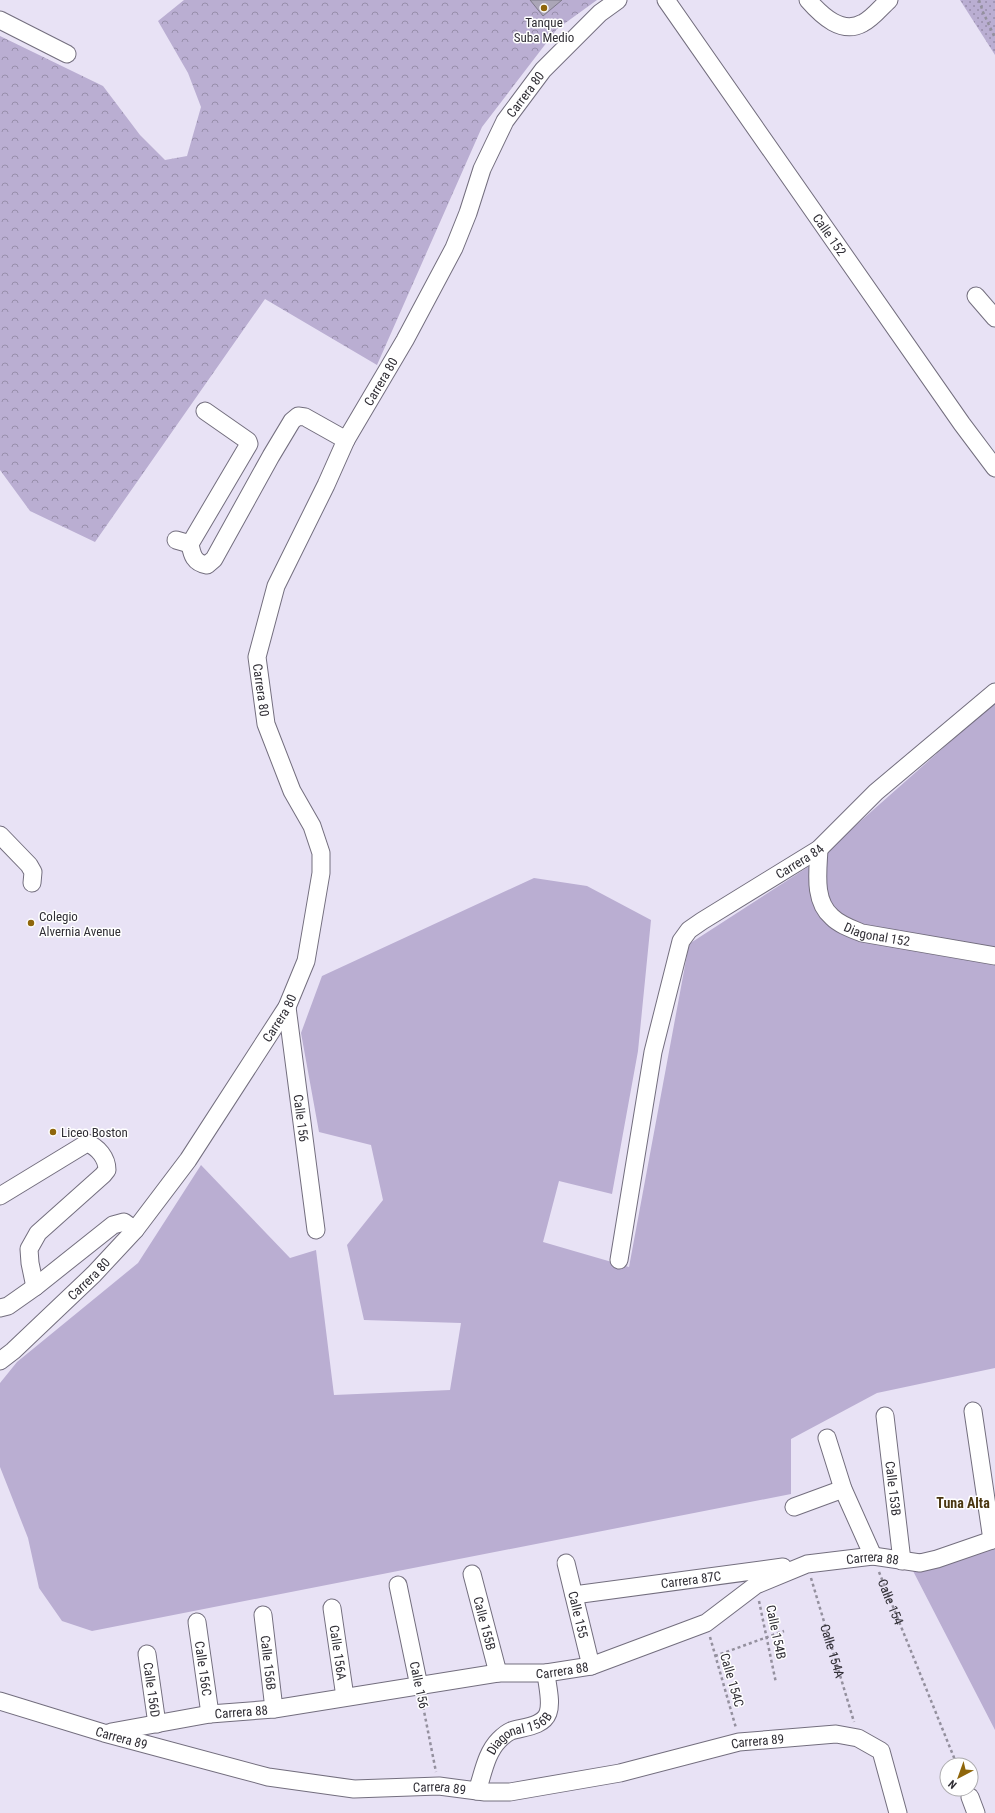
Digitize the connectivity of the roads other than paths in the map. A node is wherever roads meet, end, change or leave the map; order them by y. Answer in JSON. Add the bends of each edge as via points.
{"nodes":[{"id":1,"x":618,"y":0,"type":"edge"},
{"id":2,"x":666,"y":0,"type":"edge"},
{"id":3,"x":808,"y":0,"type":"edge"},
{"id":4,"x":889,"y":0,"type":"edge"},
{"id":5,"x":0,"y":20,"type":"edge"},
{"id":6,"x":67,"y":54,"type":"dead end"},
{"id":7,"x":976,"y":296,"type":"dead end"},
{"id":8,"x":995,"y":318,"type":"edge"},
{"id":9,"x":205,"y":411,"type":"dead end"},
{"id":10,"x":346,"y":440,"type":"junction"},
{"id":11,"x":995,"y":468,"type":"edge"},
{"id":12,"x":995,"y":692,"type":"edge"},
{"id":13,"x":0,"y":834,"type":"edge"},
{"id":14,"x":819,"y":850,"type":"junction"},
{"id":15,"x":32,"y":883,"type":"dead end"},
{"id":16,"x":995,"y":956,"type":"edge"},
{"id":17,"x":287,"y":1007,"type":"junction"},
{"id":18,"x":0,"y":1196,"type":"edge"},
{"id":19,"x":135,"y":1230,"type":"junction"},
{"id":20,"x":316,"y":1230,"type":"dead end"},
{"id":21,"x":619,"y":1260,"type":"dead end"},
{"id":22,"x":35,"y":1287,"type":"junction"},
{"id":23,"x":0,"y":1308,"type":"edge"},
{"id":24,"x":0,"y":1360,"type":"edge"},
{"id":25,"x":973,"y":1411,"type":"dead end"},
{"id":26,"x":885,"y":1416,"type":"dead end"},
{"id":27,"x":827,"y":1438,"type":"dead end"},
{"id":28,"x":843,"y":1489,"type":"junction"},
{"id":29,"x":794,"y":1507,"type":"dead end"},
{"id":30,"x":994,"y":1540,"type":"edge"},
{"id":31,"x":873,"y":1556,"type":"junction"},
{"id":32,"x":902,"y":1561,"type":"junction"},
{"id":33,"x":566,"y":1563,"type":"dead end"},
{"id":34,"x":807,"y":1564,"type":"junction"},
{"id":35,"x":472,"y":1574,"type":"dead end"},
{"id":36,"x":398,"y":1585,"type":"dead end"},
{"id":37,"x":574,"y":1595,"type":"junction"},
{"id":38,"x":332,"y":1608,"type":"dead end"},
{"id":39,"x":263,"y":1615,"type":"dead end"},
{"id":40,"x":197,"y":1622,"type":"dead end"},
{"id":41,"x":147,"y":1654,"type":"dead end"},
{"id":42,"x":591,"y":1666,"type":"junction"},
{"id":43,"x":498,"y":1673,"type":"junction"},
{"id":44,"x":546,"y":1673,"type":"junction"},
{"id":45,"x":419,"y":1686,"type":"junction"},
{"id":46,"x":345,"y":1697,"type":"junction"},
{"id":47,"x":0,"y":1701,"type":"edge"},
{"id":48,"x":274,"y":1710,"type":"junction"},
{"id":49,"x":210,"y":1714,"type":"junction"},
{"id":50,"x":157,"y":1724,"type":"junction"},
{"id":51,"x":104,"y":1733,"type":"junction"},
{"id":52,"x":477,"y":1791,"type":"junction"},
{"id":53,"x":970,"y":1797,"type":"dead end"},
{"id":54,"x":898,"y":1813,"type":"edge"},
{"id":55,"x":976,"y":1813,"type":"edge"}],
"edges":[{"from":1,"to":10,"type":"street","name":"Carrera 80","via":[[600,14],[543,70],[505,121],[482,169],[454,248],[405,340]]},
{"from":2,"to":11,"type":"street","name":"Calle 152"},
{"from":3,"to":4,"type":"street","via":[[835,24],[851,28],[865,23]]},
{"from":5,"to":6,"type":"street"},
{"from":7,"to":8,"type":"street"},
{"from":9,"to":10,"type":"street","via":[[249,444],[183,542],[199,564],[207,565],[214,559],[292,421],[298,416],[305,417]]},
{"from":10,"to":17,"type":"street","name":"Carrera 80","via":[[276,586],[257,657],[266,724],[292,791],[312,826],[320,853],[321,873],[306,961]]},
{"from":12,"to":14,"type":"street","name":"Carrera 84","via":[[876,792]]},
{"from":13,"to":15,"type":"street","via":[[29,865],[33,872]]},
{"from":14,"to":16,"type":"street","name":"Diagonal 152","via":[[817,882],[822,902],[831,917],[842,925],[862,933]]},
{"from":14,"to":21,"type":"street","name":"Carrera 84","via":[[689,930],[682,941],[653,1052]]},
{"from":17,"to":19,"type":"street","name":"Carrera 80","via":[[188,1160]]},
{"from":17,"to":20,"type":"street","name":"Calle 156"},
{"from":18,"to":22,"type":"street","via":[[86,1143],[94,1146],[107,1162],[104,1175],[38,1233],[30,1249]]},
{"from":19,"to":22,"type":"street","via":[[124,1222],[113,1225]]},
{"from":19,"to":24,"type":"street","name":"Carrera 80","via":[[94,1274],[13,1351]]},
{"from":22,"to":23,"type":"street","via":[[8,1306]]},
{"from":25,"to":30,"type":"street"},
{"from":26,"to":32,"type":"street","name":"Calle 153B"},
{"from":27,"to":28,"type":"street"},
{"from":28,"to":29,"type":"street"},
{"from":28,"to":31,"type":"street"},
{"from":30,"to":32,"type":"street","name":"Carrera 88","via":[[920,1563]]},
{"from":31,"to":32,"type":"street","name":"Carrera 88"},
{"from":31,"to":34,"type":"street","name":"Carrera 88"},
{"from":33,"to":37,"type":"street","name":"Calle 155"},
{"from":34,"to":37,"type":"street","name":"Carrera 87C"},
{"from":34,"to":42,"type":"street","name":"Carrera 88","via":[[756,1585],[706,1623]]},
{"from":35,"to":43,"type":"street","name":"Calle 155B"},
{"from":36,"to":45,"type":"street","name":"Calle 156"},
{"from":37,"to":42,"type":"street","name":"Calle 155"},
{"from":38,"to":46,"type":"street","name":"Calle 156A"},
{"from":39,"to":48,"type":"street","name":"Calle 156B"},
{"from":40,"to":49,"type":"street","name":"Calle 156C"},
{"from":41,"to":50,"type":"street","name":"Calle 156D"},
{"from":42,"to":44,"type":"street","name":"Carrera 88"},
{"from":43,"to":44,"type":"street","name":"Carrera 88"},
{"from":43,"to":45,"type":"street","name":"Carrera 88"},
{"from":44,"to":52,"type":"street","name":"Diagonal 156B","via":[[548,1713],[537,1724],[509,1732],[499,1740],[491,1750]]},
{"from":45,"to":46,"type":"street","name":"Carrera 88"},
{"from":46,"to":48,"type":"street","name":"Carrera 88"},
{"from":47,"to":51,"type":"street","name":"Carrera 89"},
{"from":48,"to":49,"type":"street","name":"Carrera 88"},
{"from":49,"to":50,"type":"street","name":"Carrera 88"},
{"from":50,"to":51,"type":"street","name":"Carrera 88"},
{"from":51,"to":52,"type":"street","name":"Carrera 89","via":[[268,1777],[354,1789],[439,1786]]},
{"from":52,"to":54,"type":"street","name":"Carrera 89","via":[[510,1792],[620,1773],[740,1742],[836,1734],[858,1738],[881,1751]]},
{"from":53,"to":55,"type":"street"}]}
